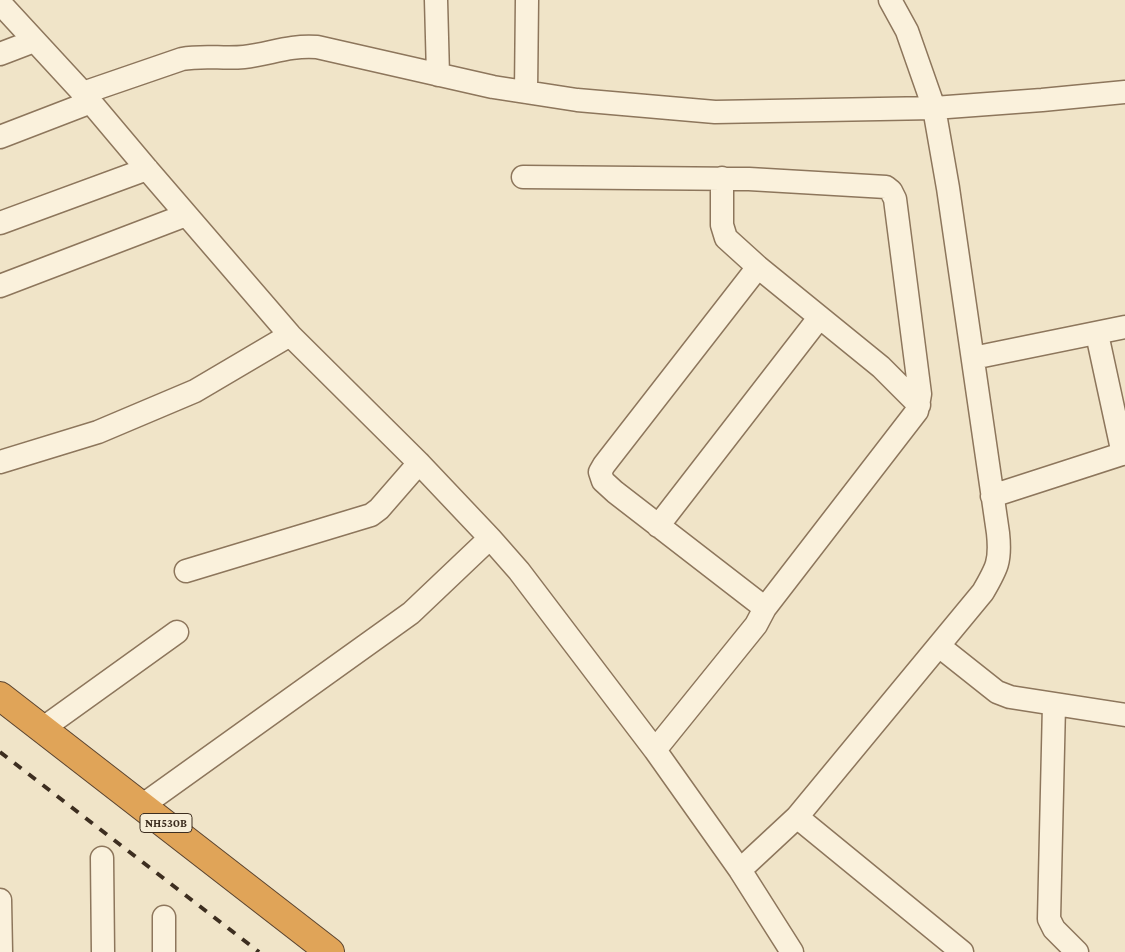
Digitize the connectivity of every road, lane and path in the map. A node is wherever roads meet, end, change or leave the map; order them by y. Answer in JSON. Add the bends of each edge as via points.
{"nodes":[{"id":1,"x":436,"y":0,"type":"edge"},
{"id":2,"x":527,"y":0,"type":"edge"},
{"id":3,"x":890,"y":0,"type":"edge"},
{"id":4,"x":0,"y":2,"type":"edge"},
{"id":5,"x":34,"y":41,"type":"junction"},
{"id":6,"x":0,"y":54,"type":"edge"},
{"id":7,"x":438,"y":75,"type":"junction"},
{"id":8,"x":526,"y":92,"type":"junction"},
{"id":9,"x":1125,"y":92,"type":"edge"},
{"id":10,"x":87,"y":98,"type":"junction"},
{"id":11,"x":934,"y":108,"type":"junction"},
{"id":12,"x":0,"y":137,"type":"edge"},
{"id":13,"x":147,"y":169,"type":"junction"},
{"id":14,"x":522,"y":178,"type":"dead end"},
{"id":15,"x":722,"y":178,"type":"junction"},
{"id":16,"x":186,"y":215,"type":"junction"},
{"id":17,"x":0,"y":223,"type":"edge"},
{"id":18,"x":758,"y":267,"type":"junction"},
{"id":19,"x":0,"y":286,"type":"edge"},
{"id":20,"x":819,"y":318,"type":"junction"},
{"id":21,"x":1125,"y":327,"type":"edge"},
{"id":22,"x":1097,"y":334,"type":"junction"},
{"id":23,"x":290,"y":335,"type":"junction"},
{"id":24,"x":973,"y":358,"type":"junction"},
{"id":25,"x":919,"y":405,"type":"junction"},
{"id":26,"x":1124,"y":453,"type":"edge"},
{"id":27,"x":0,"y":462,"type":"edge"},
{"id":28,"x":419,"y":463,"type":"junction"},
{"id":29,"x":992,"y":496,"type":"junction"},
{"id":30,"x":658,"y":526,"type":"junction"},
{"id":31,"x":490,"y":538,"type":"junction"},
{"id":32,"x":186,"y":571,"type":"dead end"},
{"id":33,"x":765,"y":608,"type":"junction"},
{"id":34,"x":177,"y":632,"type":"dead end"},
{"id":35,"x":939,"y":646,"type":"junction"},
{"id":36,"x":0,"y":696,"type":"edge"},
{"id":37,"x":1054,"y":705,"type":"junction"},
{"id":38,"x":1125,"y":715,"type":"edge"},
{"id":39,"x":42,"y":728,"type":"junction"},
{"id":40,"x":655,"y":750,"type":"junction"},
{"id":41,"x":142,"y":805,"type":"junction"},
{"id":42,"x":796,"y":817,"type":"junction"},
{"id":43,"x":102,"y":858,"type":"dead end"},
{"id":44,"x":740,"y":870,"type":"junction"},
{"id":45,"x":0,"y":900,"type":"edge"},
{"id":46,"x":164,"y":917,"type":"dead end"},
{"id":47,"x":1,"y":952,"type":"edge"},
{"id":48,"x":102,"y":952,"type":"edge"},
{"id":49,"x":164,"y":952,"type":"edge"},
{"id":50,"x":330,"y":952,"type":"edge"},
{"id":51,"x":792,"y":952,"type":"edge"},
{"id":52,"x":962,"y":952,"type":"edge"},
{"id":53,"x":1076,"y":952,"type":"edge"}],
"edges":[{"from":1,"to":7,"type":"street"},
{"from":2,"to":8,"type":"street"},
{"from":3,"to":11,"type":"street","via":[[907,31]]},
{"from":4,"to":5,"type":"street"},
{"from":5,"to":6,"type":"street"},
{"from":5,"to":10,"type":"street"},
{"from":7,"to":8,"type":"street"},
{"from":7,"to":10,"type":"street","via":[[317,47],[300,46],[245,56],[188,58]]},
{"from":8,"to":11,"type":"street","via":[[577,100],[715,112]]},
{"from":9,"to":11,"type":"street"},
{"from":10,"to":12,"type":"street"},
{"from":10,"to":13,"type":"street"},
{"from":11,"to":24,"type":"street"},
{"from":13,"to":16,"type":"street"},
{"from":13,"to":17,"type":"street"},
{"from":14,"to":15,"type":"street"},
{"from":15,"to":18,"type":"street","via":[[722,225],[726,238]]},
{"from":15,"to":25,"type":"street","via":[[886,187],[891,191],[895,199]]},
{"from":16,"to":19,"type":"street"},
{"from":16,"to":23,"type":"street"},
{"from":18,"to":20,"type":"street"},
{"from":18,"to":30,"type":"street","via":[[600,472],[603,481]]},
{"from":20,"to":25,"type":"street","via":[[881,367]]},
{"from":20,"to":30,"type":"street"},
{"from":21,"to":22,"type":"street"},
{"from":22,"to":24,"type":"street"},
{"from":22,"to":26,"type":"street"},
{"from":23,"to":27,"type":"street","via":[[195,391],[98,432]]},
{"from":23,"to":28,"type":"street"},
{"from":24,"to":29,"type":"street"},
{"from":25,"to":33,"type":"street"},
{"from":26,"to":29,"type":"street"},
{"from":28,"to":31,"type":"street"},
{"from":28,"to":32,"type":"street","via":[[371,516]]},
{"from":29,"to":35,"type":"street","via":[[1000,552],[998,563],[983,592]]},
{"from":30,"to":33,"type":"street"},
{"from":31,"to":40,"type":"street"},
{"from":31,"to":41,"type":"street","via":[[411,613]]},
{"from":33,"to":40,"type":"street","via":[[756,625]]},
{"from":34,"to":39,"type":"street"},
{"from":35,"to":37,"type":"street","via":[[997,692]]},
{"from":35,"to":42,"type":"street"},
{"from":36,"to":39,"type":"highway","number":"NH530B"},
{"from":37,"to":38,"type":"street"},
{"from":37,"to":53,"type":"street","via":[[1049,919]]},
{"from":39,"to":41,"type":"highway","number":"NH530B"},
{"from":40,"to":44,"type":"street"},
{"from":41,"to":50,"type":"highway","number":"NH530B"},
{"from":42,"to":44,"type":"street"},
{"from":42,"to":52,"type":"street"},
{"from":43,"to":48,"type":"street"},
{"from":44,"to":51,"type":"street"},
{"from":45,"to":47,"type":"street"},
{"from":46,"to":49,"type":"street"}]}
